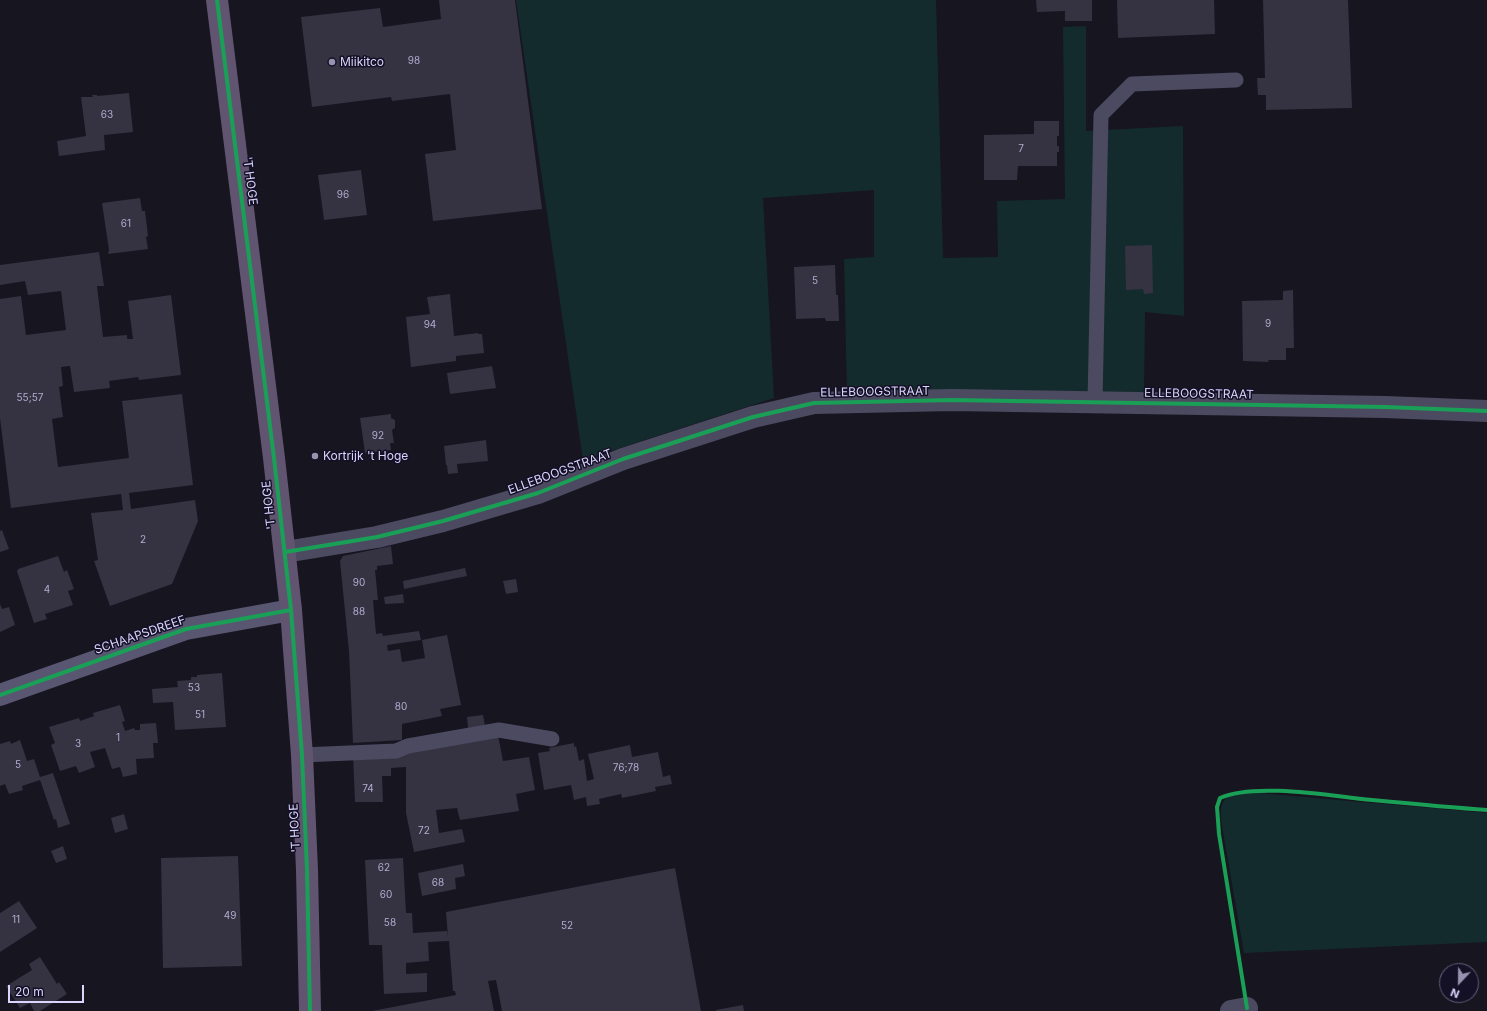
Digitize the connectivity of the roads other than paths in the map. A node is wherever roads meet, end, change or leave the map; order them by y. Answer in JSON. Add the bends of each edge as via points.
{"nodes":[{"id":1,"x":217,"y":0,"type":"edge"},
{"id":2,"x":1236,"y":80,"type":"dead end"},
{"id":3,"x":1095,"y":402,"type":"junction"},
{"id":4,"x":1487,"y":411,"type":"edge"},
{"id":5,"x":285,"y":552,"type":"junction"},
{"id":6,"x":291,"y":610,"type":"junction"},
{"id":7,"x":0,"y":695,"type":"edge"},
{"id":8,"x":552,"y":739,"type":"dead end"},
{"id":9,"x":302,"y":755,"type":"junction"},
{"id":10,"x":310,"y":1011,"type":"edge"}],
"edges":[{"from":1,"to":5,"type":"main road","name":"'T HOGE"},
{"from":2,"to":3,"type":"lane","via":[[1132,84],[1100,115]]},
{"from":3,"to":4,"type":"street","name":"ELLEBOOGSTRAAT"},
{"from":3,"to":5,"type":"street","name":"ELLEBOOGSTRAAT","via":[[952,400],[814,403],[753,417],[622,459],[538,493],[443,521],[377,537]]},
{"from":5,"to":6,"type":"main road","name":"'T HOGE"},
{"from":6,"to":7,"type":"street","name":"SCHAAPSDREEF","via":[[186,629]]},
{"from":6,"to":9,"type":"main road","name":"'T HOGE"},
{"from":8,"to":9,"type":"lane","via":[[499,730],[396,750]]},
{"from":9,"to":10,"type":"main road","name":"'T HOGE"}]}
